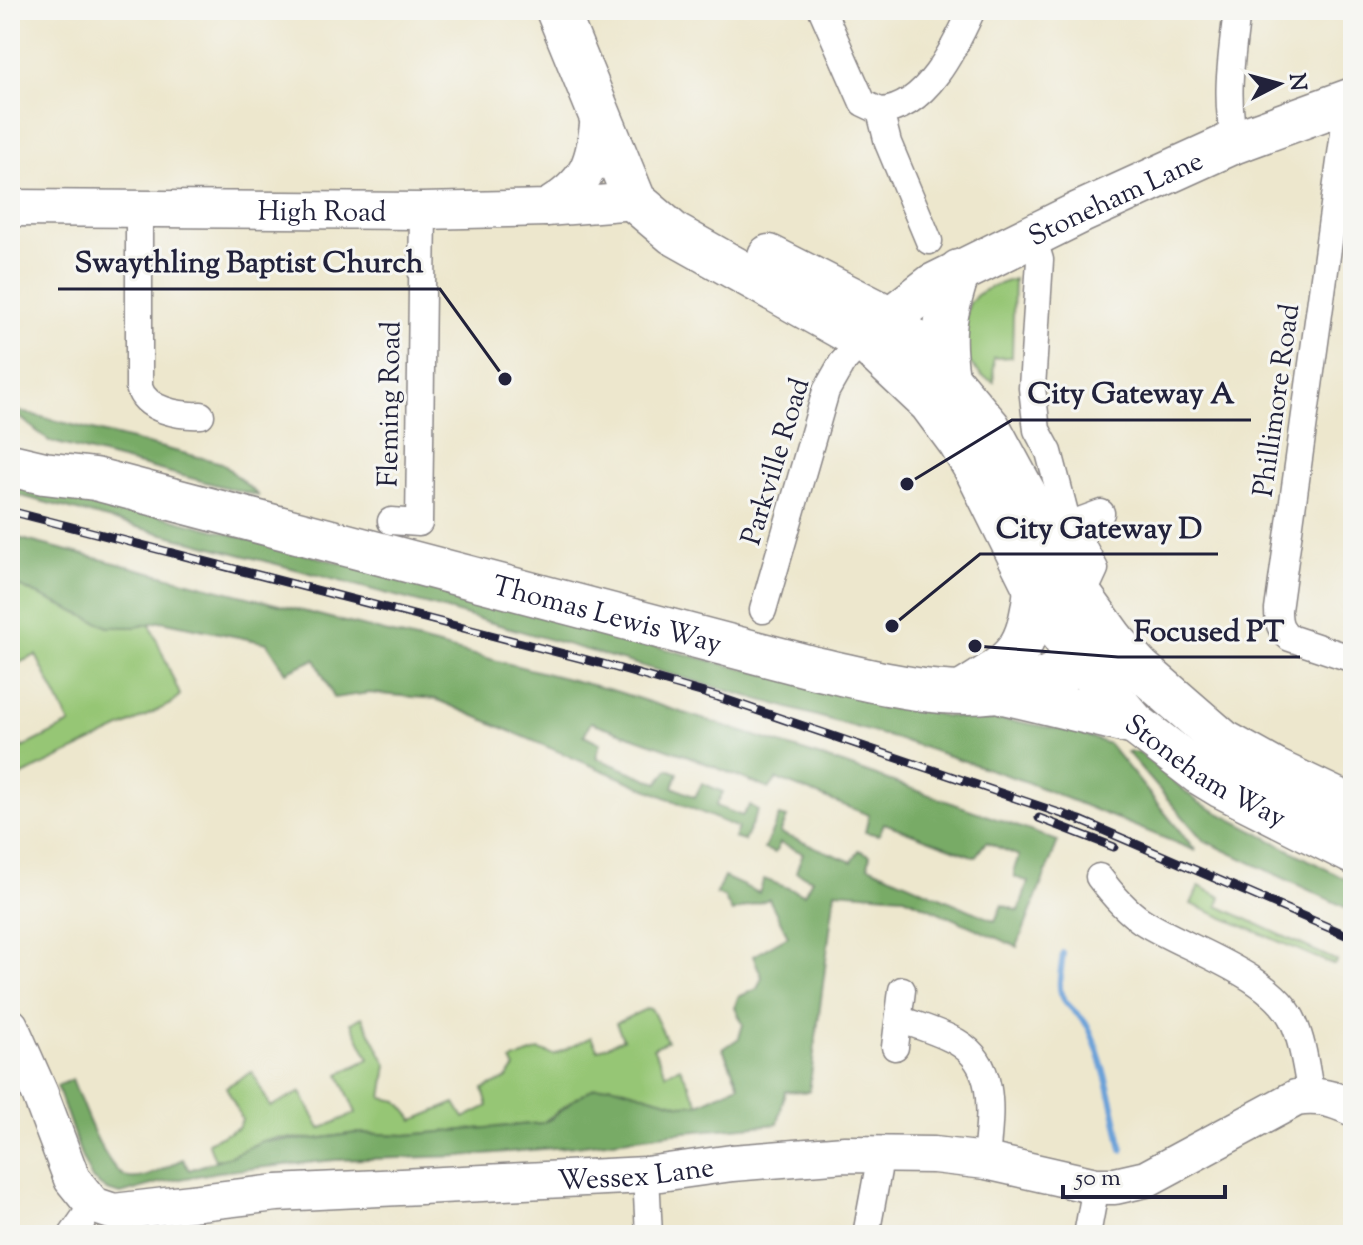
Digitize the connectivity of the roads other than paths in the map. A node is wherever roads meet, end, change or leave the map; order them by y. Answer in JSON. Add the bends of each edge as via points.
{"nodes":[{"id":1,"x":557,"y":10,"type":"edge"},
{"id":2,"x":822,"y":10,"type":"edge"},
{"id":3,"x":972,"y":10,"type":"edge"},
{"id":4,"x":1237,"y":10,"type":"edge"},
{"id":5,"x":1349,"y":100,"type":"edge"},
{"id":6,"x":880,"y":111,"type":"junction"},
{"id":7,"x":599,"y":115,"type":"junction"},
{"id":8,"x":1235,"y":142,"type":"junction"},
{"id":9,"x":635,"y":201,"type":"junction"},
{"id":10,"x":10,"y":208,"type":"edge"},
{"id":11,"x":139,"y":208,"type":"junction"},
{"id":12,"x":546,"y":208,"type":"junction"},
{"id":13,"x":423,"y":211,"type":"junction"},
{"id":14,"x":1033,"y":237,"type":"junction"},
{"id":15,"x":929,"y":241,"type":"dead end"},
{"id":16,"x":959,"y":271,"type":"junction"},
{"id":17,"x":876,"y":329,"type":"junction"},
{"id":18,"x":948,"y":377,"type":"junction"},
{"id":19,"x":201,"y":415,"type":"dead end"},
{"id":20,"x":10,"y":443,"type":"edge"},
{"id":21,"x":10,"y":465,"type":"edge"},
{"id":22,"x":95,"y":479,"type":"junction"},
{"id":23,"x":1101,"y":513,"type":"dead end"},
{"id":24,"x":391,"y":521,"type":"dead end"},
{"id":25,"x":1071,"y":524,"type":"junction"},
{"id":26,"x":1086,"y":579,"type":"junction"},
{"id":27,"x":1035,"y":590,"type":"junction"},
{"id":28,"x":763,"y":610,"type":"dead end"},
{"id":29,"x":1097,"y":651,"type":"junction"},
{"id":30,"x":1353,"y":659,"type":"edge"},
{"id":31,"x":979,"y":692,"type":"junction"},
{"id":32,"x":1135,"y":724,"type":"junction"},
{"id":33,"x":1353,"y":807,"type":"edge"},
{"id":34,"x":1353,"y":853,"type":"edge"},
{"id":35,"x":1099,"y":877,"type":"dead end"},
{"id":36,"x":902,"y":990,"type":"dead end"},
{"id":37,"x":899,"y":1019,"type":"junction"},
{"id":38,"x":10,"y":1026,"type":"edge"},
{"id":39,"x":895,"y":1047,"type":"dead end"},
{"id":40,"x":1311,"y":1095,"type":"junction"},
{"id":41,"x":1353,"y":1108,"type":"edge"},
{"id":42,"x":881,"y":1154,"type":"junction"},
{"id":43,"x":986,"y":1161,"type":"junction"},
{"id":44,"x":646,"y":1175,"type":"junction"},
{"id":45,"x":1096,"y":1186,"type":"junction"},
{"id":46,"x":93,"y":1205,"type":"junction"},
{"id":47,"x":72,"y":1235,"type":"edge"},
{"id":48,"x":649,"y":1235,"type":"edge"},
{"id":49,"x":866,"y":1235,"type":"edge"},
{"id":50,"x":1088,"y":1235,"type":"edge"}],
"edges":[{"from":1,"to":7,"type":"main road"},
{"from":2,"to":6,"type":"street","via":[[863,103]]},
{"from":3,"to":6,"type":"street","via":[[922,92],[902,107]]},
{"from":4,"to":8,"type":"street","via":[[1228,96]]},
{"from":5,"to":8,"type":"main road","name":"Stoneham Lane"},
{"from":5,"to":30,"type":"street","name":"Phillimore Road","via":[[1278,622],[1290,638]]},
{"from":6,"to":15,"type":"street"},
{"from":7,"to":9,"type":"main road"},
{"from":7,"to":12,"type":"street","via":[[594,156],[584,178]]},
{"from":8,"to":14,"type":"main road","name":"Stoneham Lane"},
{"from":9,"to":12,"type":"street","name":"High Road"},
{"from":9,"to":17,"type":"main road","name":"High Road","via":[[679,210]]},
{"from":10,"to":11,"type":"street","name":"High Road"},
{"from":11,"to":13,"type":"street","name":"High Road"},
{"from":11,"to":19,"type":"street","via":[[139,387],[149,403],[187,416]]},
{"from":12,"to":13,"type":"street","name":"High Road"},
{"from":13,"to":24,"type":"street","name":"Fleming Road","via":[[419,523]]},
{"from":14,"to":16,"type":"main road","name":"Stoneham Lane"},
{"from":14,"to":25,"type":"street","via":[[1040,260],[1032,388],[1037,430]]},
{"from":16,"to":17,"type":"main road","name":"Stoneham Lane","via":[[924,290]]},
{"from":16,"to":18,"type":"main road","via":[[945,318]]},
{"from":17,"to":18,"type":"main road"},
{"from":17,"to":27,"type":"main road","via":[[959,442]]},
{"from":17,"to":28,"type":"street","name":"Parkville Road","via":[[842,363],[826,391]]},
{"from":18,"to":26,"type":"main road","via":[[989,427]]},
{"from":20,"to":22,"type":"main road","name":"Thomas Lewis Way","via":[[48,454]]},
{"from":21,"to":22,"type":"main road","name":"Thomas Lewis Way"},
{"from":22,"to":31,"type":"main road","name":"Thomas Lewis Way","via":[[815,668],[918,688]]},
{"from":23,"to":25,"type":"street"},
{"from":25,"to":26,"type":"street"},
{"from":26,"to":29,"type":"main road"},
{"from":27,"to":29,"type":"main road","via":[[1048,615]]},
{"from":27,"to":31,"type":"main road","via":[[1028,630],[1015,656]]},
{"from":29,"to":31,"type":"main road","name":"Thomas Lewis Way","via":[[1042,680]]},
{"from":29,"to":32,"type":"main road","name":"Stoneham Way"},
{"from":29,"to":33,"type":"main road","name":"Stoneham Way","via":[[1166,693],[1223,741]]},
{"from":31,"to":32,"type":"main road"},
{"from":32,"to":34,"type":"main road","name":"Stoneham Way","via":[[1222,787]]},
{"from":35,"to":40,"type":"street","via":[[1141,921],[1220,959],[1272,995],[1293,1020]]},
{"from":36,"to":37,"type":"street"},
{"from":37,"to":39,"type":"street"},
{"from":37,"to":43,"type":"street","via":[[955,1040],[983,1069],[989,1088]]},
{"from":38,"to":46,"type":"street","via":[[72,1179]]},
{"from":40,"to":41,"type":"street"},
{"from":40,"to":45,"type":"street","name":"Wessex Lane","via":[[1281,1104],[1146,1179]]},
{"from":42,"to":43,"type":"street","name":"Wessex Lane"},
{"from":42,"to":44,"type":"street","name":"Wessex Lane","via":[[732,1163]]},
{"from":42,"to":49,"type":"street"},
{"from":43,"to":45,"type":"street","name":"Wessex Lane"},
{"from":44,"to":46,"type":"street","name":"Wessex Lane","via":[[277,1193],[127,1212]]},
{"from":44,"to":48,"type":"street"},
{"from":45,"to":50,"type":"street"},
{"from":46,"to":47,"type":"street"}]}
